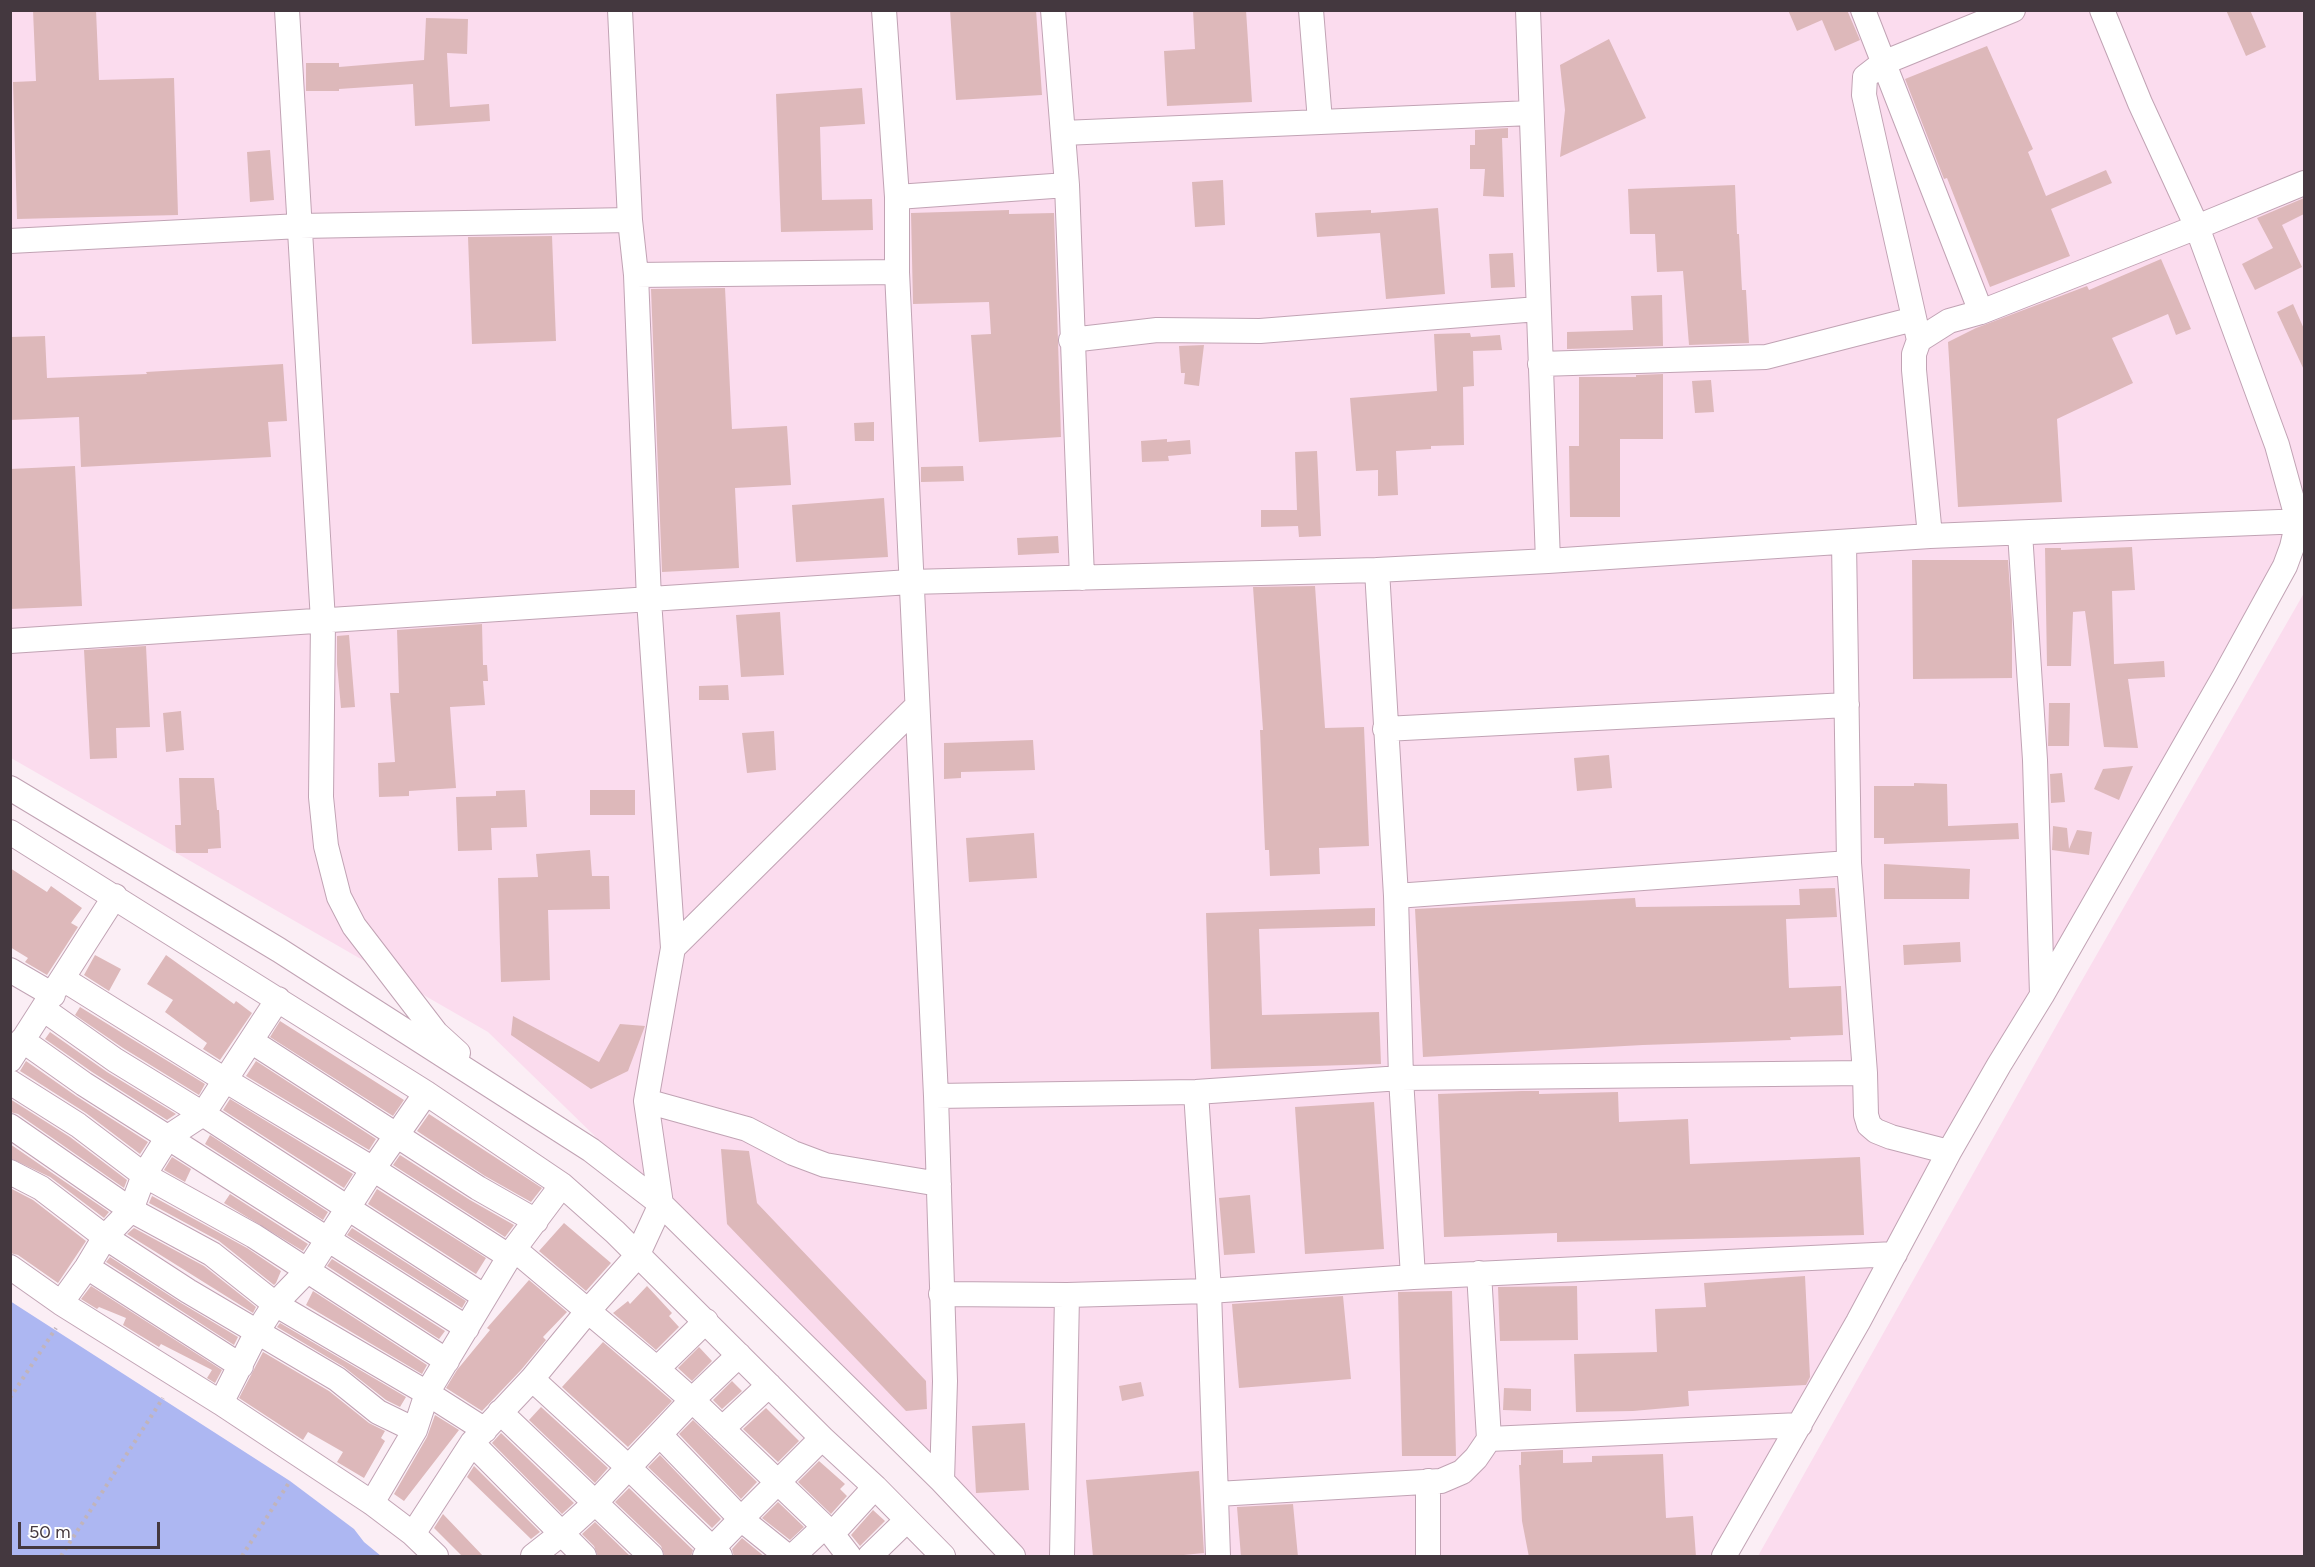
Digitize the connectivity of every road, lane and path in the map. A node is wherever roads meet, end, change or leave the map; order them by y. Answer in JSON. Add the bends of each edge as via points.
{"nodes":[{"id":1,"x":288,"y":10,"type":"edge"},
{"id":2,"x":620,"y":10,"type":"edge"},
{"id":3,"x":884,"y":10,"type":"edge"},
{"id":4,"x":1053,"y":10,"type":"edge"},
{"id":5,"x":1311,"y":10,"type":"edge"},
{"id":6,"x":1528,"y":10,"type":"edge"},
{"id":7,"x":1863,"y":10,"type":"edge"},
{"id":8,"x":2013,"y":10,"type":"edge"},
{"id":9,"x":2102,"y":10,"type":"edge"},
{"id":10,"x":1883,"y":63,"type":"junction"},
{"id":11,"x":1531,"y":113,"type":"junction"},
{"id":12,"x":1320,"y":121,"type":"junction"},
{"id":13,"x":1063,"y":133,"type":"junction"},
{"id":14,"x":2304,"y":183,"type":"edge"},
{"id":15,"x":1067,"y":185,"type":"junction"},
{"id":16,"x":897,"y":197,"type":"junction"},
{"id":17,"x":630,"y":220,"type":"junction"},
{"id":18,"x":300,"y":226,"type":"junction"},
{"id":19,"x":2197,"y":227,"type":"junction"},
{"id":20,"x":10,"y":241,"type":"edge"},
{"id":21,"x":897,"y":272,"type":"junction"},
{"id":22,"x":636,"y":275,"type":"junction"},
{"id":23,"x":1538,"y":309,"type":"junction"},
{"id":24,"x":1981,"y":312,"type":"junction"},
{"id":25,"x":1917,"y":329,"type":"junction"},
{"id":26,"x":1071,"y":340,"type":"junction"},
{"id":27,"x":1540,"y":364,"type":"junction"},
{"id":28,"x":2301,"y":521,"type":"edge"},
{"id":29,"x":2020,"y":533,"type":"junction"},
{"id":30,"x":1930,"y":537,"type":"junction"},
{"id":31,"x":1844,"y":542,"type":"junction"},
{"id":32,"x":1548,"y":561,"type":"junction"},
{"id":33,"x":1377,"y":570,"type":"junction"},
{"id":34,"x":1082,"y":578,"type":"junction"},
{"id":35,"x":910,"y":582,"type":"junction"},
{"id":36,"x":649,"y":600,"type":"junction"},
{"id":37,"x":323,"y":621,"type":"junction"},
{"id":38,"x":10,"y":641,"type":"edge"},
{"id":39,"x":1847,"y":705,"type":"junction"},
{"id":40,"x":916,"y":707,"type":"junction"},
{"id":41,"x":1385,"y":729,"type":"junction"},
{"id":42,"x":10,"y":788,"type":"edge"},
{"id":43,"x":10,"y":832,"type":"edge"},
{"id":44,"x":1849,"y":863,"type":"junction"},
{"id":45,"x":115,"y":896,"type":"junction"},
{"id":46,"x":1396,"y":896,"type":"junction"},
{"id":47,"x":673,"y":948,"type":"junction"},
{"id":48,"x":10,"y":970,"type":"edge"},
{"id":49,"x":53,"y":994,"type":"junction"},
{"id":50,"x":2042,"y":995,"type":"junction"},
{"id":51,"x":278,"y":999,"type":"junction"},
{"id":52,"x":250,"y":1041,"type":"junction"},
{"id":53,"x":15,"y":1047,"type":"edge"},
{"id":54,"x":1865,"y":1073,"type":"junction"},
{"id":55,"x":1401,"y":1078,"type":"junction"},
{"id":56,"x":225,"y":1080,"type":"junction"},
{"id":57,"x":10,"y":1082,"type":"edge"},
{"id":58,"x":426,"y":1092,"type":"junction"},
{"id":59,"x":1196,"y":1092,"type":"junction"},
{"id":60,"x":936,"y":1096,"type":"junction"},
{"id":61,"x":508,"y":1098,"type":"junction"},
{"id":62,"x":646,"y":1101,"type":"junction"},
{"id":63,"x":203,"y":1114,"type":"junction"},
{"id":64,"x":10,"y":1126,"type":"edge"},
{"id":65,"x":397,"y":1134,"type":"junction"},
{"id":66,"x":168,"y":1137,"type":"junction"},
{"id":67,"x":1949,"y":1152,"type":"junction"},
{"id":68,"x":373,"y":1169,"type":"junction"},
{"id":69,"x":10,"y":1172,"type":"edge"},
{"id":70,"x":144,"y":1175,"type":"junction"},
{"id":71,"x":939,"y":1184,"type":"junction"},
{"id":72,"x":562,"y":1185,"type":"junction"},
{"id":73,"x":661,"y":1204,"type":"junction"},
{"id":74,"x":348,"y":1208,"type":"junction"},
{"id":75,"x":131,"y":1210,"type":"junction"},
{"id":76,"x":536,"y":1221,"type":"junction"},
{"id":77,"x":105,"y":1237,"type":"junction"},
{"id":78,"x":328,"y":1239,"type":"junction"},
{"id":79,"x":512,"y":1253,"type":"junction"},
{"id":80,"x":1895,"y":1254,"type":"junction"},
{"id":81,"x":637,"y":1257,"type":"junction"},
{"id":82,"x":10,"y":1267,"type":"edge"},
{"id":83,"x":87,"y":1267,"type":"junction"},
{"id":84,"x":308,"y":1270,"type":"junction"},
{"id":85,"x":1479,"y":1273,"type":"junction"},
{"id":86,"x":1413,"y":1277,"type":"junction"},
{"id":87,"x":1209,"y":1291,"type":"junction"},
{"id":88,"x":941,"y":1294,"type":"junction"},
{"id":89,"x":1067,"y":1295,"type":"junction"},
{"id":90,"x":485,"y":1297,"type":"junction"},
{"id":91,"x":60,"y":1303,"type":"junction"},
{"id":92,"x":275,"y":1304,"type":"junction"},
{"id":93,"x":587,"y":1312,"type":"junction"},
{"id":94,"x":706,"y":1321,"type":"junction"},
{"id":95,"x":56,"y":1328,"type":"dead end"},
{"id":96,"x":466,"y":1328,"type":"junction"},
{"id":97,"x":257,"y":1332,"type":"junction"},
{"id":98,"x":739,"y":1355,"type":"junction"},
{"id":99,"x":447,"y":1361,"type":"junction"},
{"id":100,"x":242,"y":1366,"type":"junction"},
{"id":101,"x":657,"y":1368,"type":"junction"},
{"id":102,"x":532,"y":1379,"type":"junction"},
{"id":103,"x":769,"y":1385,"type":"junction"},
{"id":104,"x":427,"y":1393,"type":"junction"},
{"id":105,"x":10,"y":1398,"type":"edge"},
{"id":106,"x":163,"y":1398,"type":"dead end"},
{"id":107,"x":692,"y":1400,"type":"junction"},
{"id":108,"x":221,"y":1404,"type":"junction"},
{"id":109,"x":1800,"y":1425,"type":"junction"},
{"id":110,"x":485,"y":1428,"type":"junction"},
{"id":111,"x":722,"y":1429,"type":"junction"},
{"id":112,"x":415,"y":1430,"type":"junction"},
{"id":113,"x":660,"y":1435,"type":"junction"},
{"id":114,"x":822,"y":1438,"type":"junction"},
{"id":115,"x":1489,"y":1440,"type":"junction"},
{"id":116,"x":628,"y":1467,"type":"junction"},
{"id":117,"x":290,"y":1481,"type":"dead end"},
{"id":118,"x":942,"y":1481,"type":"junction"},
{"id":119,"x":1428,"y":1481,"type":"junction"},
{"id":120,"x":778,"y":1482,"type":"junction"},
{"id":121,"x":875,"y":1487,"type":"junction"},
{"id":122,"x":1217,"y":1494,"type":"junction"},
{"id":123,"x":372,"y":1503,"type":"junction"},
{"id":124,"x":595,"y":1503,"type":"junction"},
{"id":125,"x":741,"y":1519,"type":"junction"},
{"id":126,"x":908,"y":1520,"type":"junction"},
{"id":127,"x":828,"y":1531,"type":"junction"},
{"id":128,"x":413,"y":1534,"type":"junction"},
{"id":129,"x":561,"y":1534,"type":"junction"},
{"id":130,"x":713,"y":1554,"type":"edge"},
{"id":131,"x":61,"y":1557,"type":"edge"},
{"id":132,"x":242,"y":1557,"type":"edge"},
{"id":133,"x":436,"y":1557,"type":"edge"},
{"id":134,"x":533,"y":1557,"type":"edge"},
{"id":135,"x":584,"y":1557,"type":"edge"},
{"id":136,"x":651,"y":1557,"type":"edge"},
{"id":137,"x":787,"y":1557,"type":"edge"},
{"id":138,"x":793,"y":1557,"type":"edge"},
{"id":139,"x":849,"y":1557,"type":"edge"},
{"id":140,"x":870,"y":1557,"type":"edge"},
{"id":141,"x":943,"y":1557,"type":"edge"},
{"id":142,"x":1013,"y":1557,"type":"edge"},
{"id":143,"x":1062,"y":1557,"type":"edge"},
{"id":144,"x":1218,"y":1557,"type":"edge"},
{"id":145,"x":1428,"y":1557,"type":"edge"},
{"id":146,"x":1724,"y":1557,"type":"edge"}],
"edges":[{"from":1,"to":18,"type":"street"},
{"from":2,"to":17,"type":"street"},
{"from":3,"to":16,"type":"street"},
{"from":4,"to":13,"type":"street"},
{"from":5,"to":12,"type":"street"},
{"from":6,"to":11,"type":"street"},
{"from":7,"to":10,"type":"street"},
{"from":8,"to":10,"type":"street"},
{"from":9,"to":19,"type":"street"},
{"from":10,"to":24,"type":"street"},
{"from":10,"to":25,"type":"street","via":[[1865,77],[1864,95]]},
{"from":11,"to":12,"type":"street"},
{"from":11,"to":23,"type":"street"},
{"from":12,"to":13,"type":"street"},
{"from":13,"to":15,"type":"street"},
{"from":14,"to":19,"type":"street"},
{"from":15,"to":16,"type":"street"},
{"from":15,"to":26,"type":"street"},
{"from":16,"to":21,"type":"street"},
{"from":17,"to":18,"type":"street"},
{"from":17,"to":22,"type":"street"},
{"from":18,"to":20,"type":"street"},
{"from":18,"to":37,"type":"street"},
{"from":19,"to":24,"type":"street"},
{"from":19,"to":28,"type":"street"},
{"from":21,"to":22,"type":"street"},
{"from":21,"to":35,"type":"street"},
{"from":22,"to":36,"type":"street"},
{"from":23,"to":26,"type":"street","via":[[1260,331],[1157,330]]},
{"from":23,"to":27,"type":"street"},
{"from":24,"to":25,"type":"street"},
{"from":25,"to":27,"type":"street","via":[[1766,357]]},
{"from":25,"to":30,"type":"street","via":[[1914,370]]},
{"from":26,"to":34,"type":"street"},
{"from":27,"to":32,"type":"street"},
{"from":28,"to":29,"type":"street"},
{"from":28,"to":50,"type":"street","via":[[2285,566]]},
{"from":29,"to":30,"type":"street"},
{"from":29,"to":50,"type":"street","via":[[2035,760]]},
{"from":30,"to":31,"type":"street"},
{"from":31,"to":32,"type":"street"},
{"from":31,"to":39,"type":"street"},
{"from":32,"to":33,"type":"street"},
{"from":33,"to":34,"type":"street"},
{"from":33,"to":41,"type":"street"},
{"from":34,"to":35,"type":"street"},
{"from":35,"to":36,"type":"street"},
{"from":35,"to":40,"type":"street"},
{"from":36,"to":37,"type":"street"},
{"from":36,"to":47,"type":"street"},
{"from":37,"to":38,"type":"street"},
{"from":37,"to":61,"type":"street","via":[[321,797],[326,846],[339,897],[354,927],[436,1033]]},
{"from":39,"to":41,"type":"street"},
{"from":39,"to":44,"type":"street"},
{"from":40,"to":47,"type":"street"},
{"from":40,"to":60,"type":"street"},
{"from":41,"to":46,"type":"street"},
{"from":42,"to":61,"type":"street","via":[[279,950]]},
{"from":43,"to":45,"type":"street"},
{"from":44,"to":46,"type":"street"},
{"from":44,"to":54,"type":"street"},
{"from":45,"to":49,"type":"street"},
{"from":45,"to":51,"type":"street"},
{"from":46,"to":55,"type":"street"},
{"from":47,"to":62,"type":"street"},
{"from":48,"to":49,"type":"street"},
{"from":49,"to":53,"type":"street"},
{"from":49,"to":56,"type":"street"},
{"from":49,"to":63,"type":"street","via":[[115,1059]]},
{"from":50,"to":67,"type":"street"},
{"from":51,"to":52,"type":"street"},
{"from":51,"to":58,"type":"street"},
{"from":52,"to":56,"type":"street"},
{"from":52,"to":65,"type":"street"},
{"from":53,"to":66,"type":"street"},
{"from":54,"to":55,"type":"street"},
{"from":54,"to":67,"type":"street","via":[[1869,1125],[1890,1137]]},
{"from":55,"to":59,"type":"street"},
{"from":55,"to":86,"type":"street"},
{"from":56,"to":63,"type":"street"},
{"from":56,"to":68,"type":"street"},
{"from":57,"to":70,"type":"street","via":[[78,1125]]},
{"from":58,"to":65,"type":"street"},
{"from":58,"to":72,"type":"street"},
{"from":59,"to":60,"type":"street"},
{"from":59,"to":87,"type":"street"},
{"from":60,"to":71,"type":"street"},
{"from":61,"to":73,"type":"street","via":[[591,1150]]},
{"from":62,"to":71,"type":"street","via":[[747,1129],[825,1165]]},
{"from":62,"to":73,"type":"street"},
{"from":63,"to":66,"type":"street"},
{"from":63,"to":74,"type":"street"},
{"from":64,"to":75,"type":"street"},
{"from":65,"to":68,"type":"street"},
{"from":65,"to":76,"type":"street"},
{"from":66,"to":70,"type":"street"},
{"from":66,"to":78,"type":"street"},
{"from":67,"to":80,"type":"street"},
{"from":68,"to":74,"type":"street"},
{"from":68,"to":79,"type":"street"},
{"from":69,"to":77,"type":"street","via":[[42,1188]]},
{"from":70,"to":75,"type":"street"},
{"from":70,"to":84,"type":"street"},
{"from":71,"to":88,"type":"street"},
{"from":72,"to":76,"type":"street"},
{"from":72,"to":81,"type":"street"},
{"from":73,"to":81,"type":"street"},
{"from":73,"to":118,"type":"street"},
{"from":74,"to":78,"type":"street"},
{"from":74,"to":90,"type":"street"},
{"from":75,"to":77,"type":"street"},
{"from":75,"to":92,"type":"street","via":[[212,1254]]},
{"from":76,"to":79,"type":"street"},
{"from":77,"to":83,"type":"street"},
{"from":77,"to":97,"type":"street"},
{"from":78,"to":84,"type":"street"},
{"from":78,"to":96,"type":"street"},
{"from":79,"to":90,"type":"street"},
{"from":79,"to":93,"type":"street"},
{"from":80,"to":85,"type":"street"},
{"from":80,"to":109,"type":"street"},
{"from":81,"to":93,"type":"street"},
{"from":81,"to":94,"type":"street"},
{"from":82,"to":91,"type":"street"},
{"from":83,"to":91,"type":"street"},
{"from":83,"to":100,"type":"street"},
{"from":84,"to":92,"type":"street"},
{"from":84,"to":99,"type":"street"},
{"from":85,"to":86,"type":"street"},
{"from":85,"to":115,"type":"street"},
{"from":86,"to":87,"type":"street"},
{"from":87,"to":89,"type":"street"},
{"from":87,"to":122,"type":"street"},
{"from":88,"to":89,"type":"street"},
{"from":88,"to":118,"type":"street","via":[[945,1381]]},
{"from":89,"to":143,"type":"street"},
{"from":90,"to":96,"type":"street"},
{"from":91,"to":108,"type":"street"},
{"from":92,"to":97,"type":"street"},
{"from":92,"to":104,"type":"street"},
{"from":93,"to":101,"type":"street"},
{"from":93,"to":102,"type":"street"},
{"from":94,"to":98,"type":"street"},
{"from":94,"to":101,"type":"street"},
{"from":95,"to":105,"type":"path"},
{"from":96,"to":99,"type":"street"},
{"from":97,"to":100,"type":"street"},
{"from":97,"to":112,"type":"street","via":[[337,1379],[378,1412]]},
{"from":98,"to":103,"type":"street"},
{"from":98,"to":107,"type":"street"},
{"from":99,"to":104,"type":"street"},
{"from":100,"to":108,"type":"street"},
{"from":101,"to":107,"type":"street"},
{"from":102,"to":110,"type":"street"},
{"from":102,"to":116,"type":"street"},
{"from":103,"to":111,"type":"street"},
{"from":103,"to":114,"type":"street"},
{"from":104,"to":110,"type":"street"},
{"from":104,"to":112,"type":"street"},
{"from":106,"to":131,"type":"path"},
{"from":107,"to":111,"type":"street"},
{"from":107,"to":113,"type":"street"},
{"from":108,"to":123,"type":"street"},
{"from":109,"to":115,"type":"street"},
{"from":109,"to":146,"type":"street"},
{"from":110,"to":124,"type":"street"},
{"from":110,"to":128,"type":"street"},
{"from":110,"to":129,"type":"street"},
{"from":111,"to":120,"type":"street"},
{"from":112,"to":123,"type":"street"},
{"from":113,"to":116,"type":"street"},
{"from":113,"to":125,"type":"street"},
{"from":114,"to":120,"type":"street"},
{"from":114,"to":121,"type":"street"},
{"from":115,"to":119,"type":"street","via":[[1462,1472],[1441,1481]]},
{"from":116,"to":124,"type":"street"},
{"from":116,"to":130,"type":"street"},
{"from":117,"to":132,"type":"path"},
{"from":118,"to":142,"type":"street"},
{"from":119,"to":122,"type":"street"},
{"from":119,"to":145,"type":"street"},
{"from":120,"to":125,"type":"street"},
{"from":120,"to":127,"type":"street"},
{"from":121,"to":126,"type":"street"},
{"from":121,"to":127,"type":"street"},
{"from":122,"to":144,"type":"street"},
{"from":123,"to":128,"type":"street"},
{"from":124,"to":129,"type":"street"},
{"from":124,"to":136,"type":"street"},
{"from":125,"to":130,"type":"street"},
{"from":125,"to":137,"type":"street"},
{"from":126,"to":140,"type":"street"},
{"from":126,"to":141,"type":"street"},
{"from":127,"to":138,"type":"street"},
{"from":127,"to":139,"type":"street"},
{"from":128,"to":133,"type":"street"},
{"from":129,"to":134,"type":"street"},
{"from":129,"to":135,"type":"street"}]}
